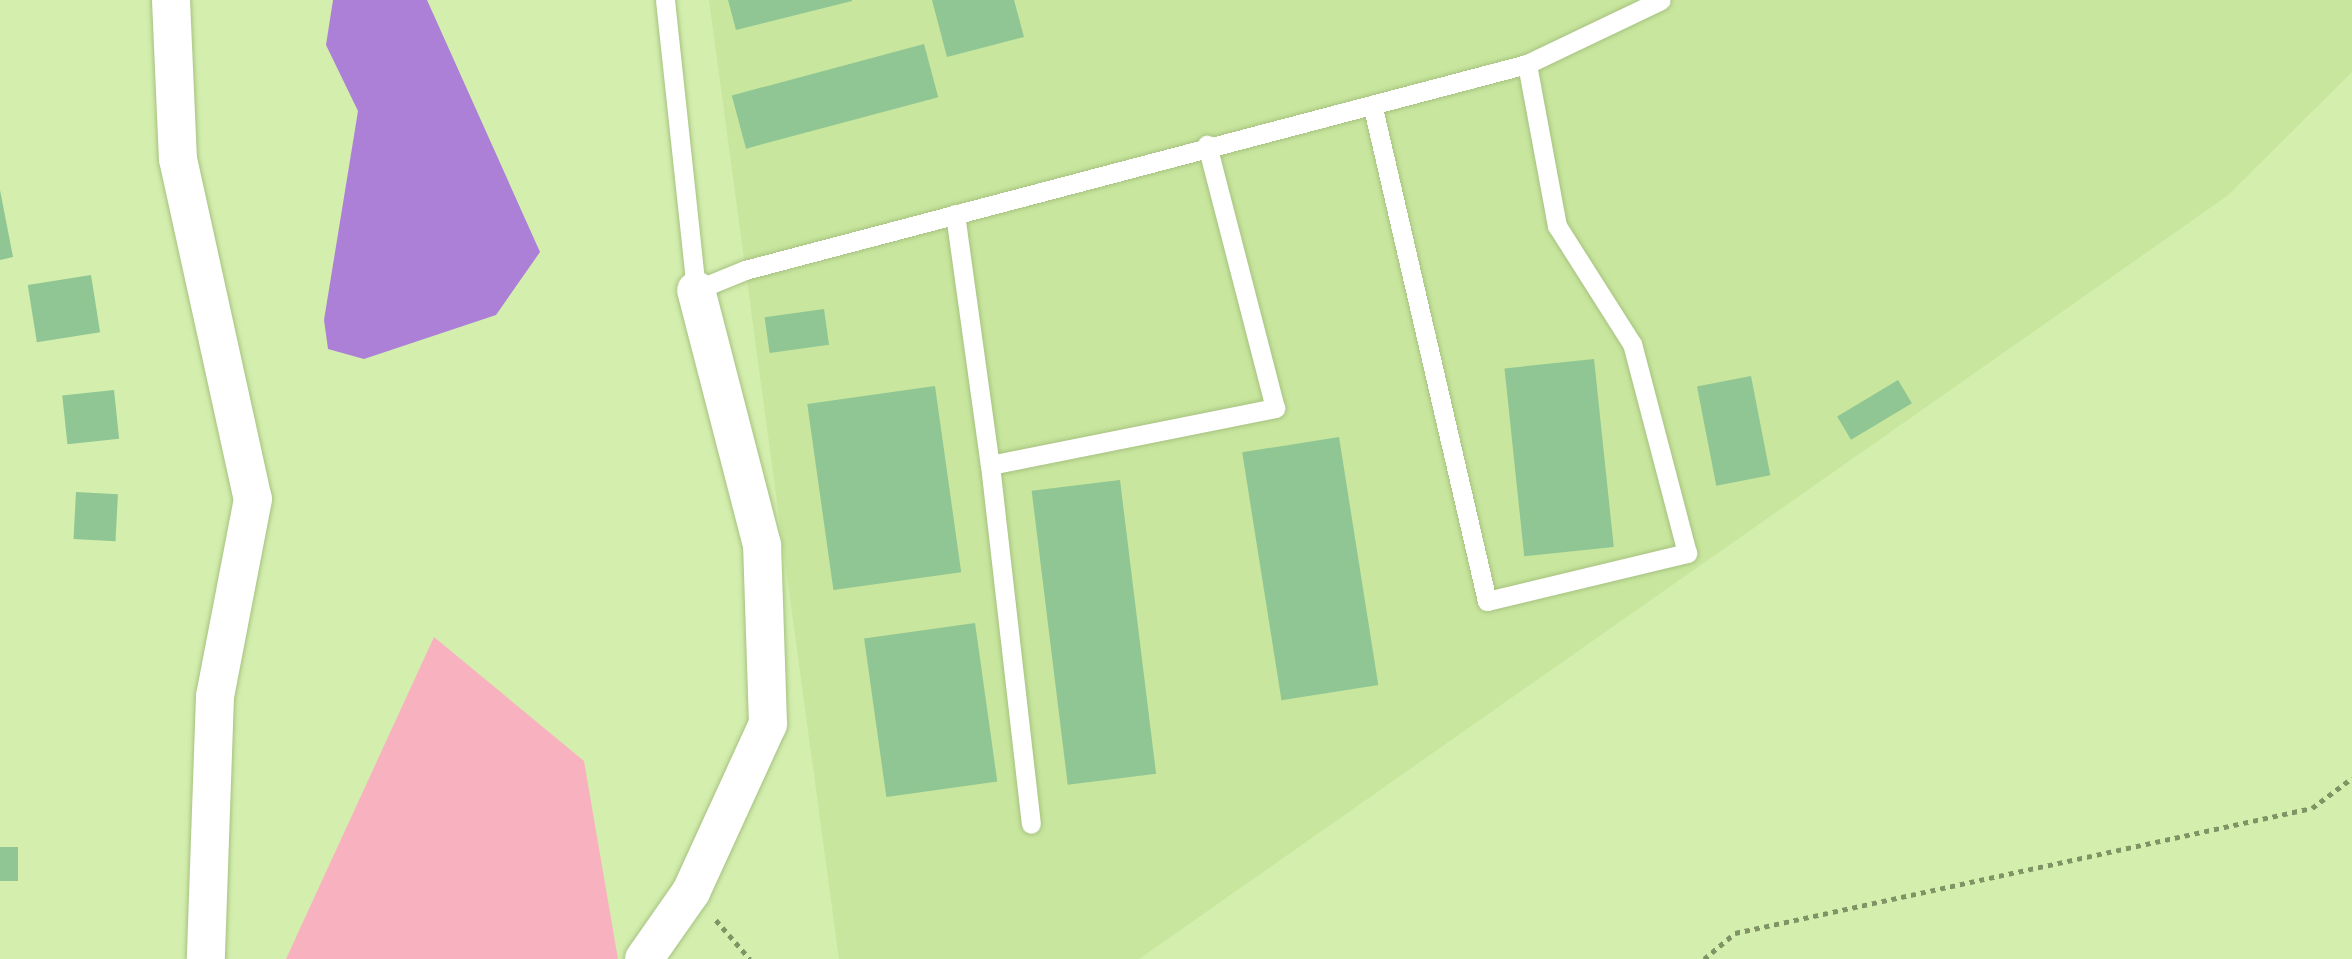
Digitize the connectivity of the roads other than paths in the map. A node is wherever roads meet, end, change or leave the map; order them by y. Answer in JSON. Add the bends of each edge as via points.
{"nodes":[{"id":1,"x":171,"y":0,"type":"edge"},
{"id":2,"x":665,"y":0,"type":"edge"},
{"id":3,"x":1661,"y":0,"type":"edge"},
{"id":4,"x":1527,"y":64,"type":"junction"},
{"id":5,"x":1373,"y":108,"type":"junction"},
{"id":6,"x":1207,"y":145,"type":"junction"},
{"id":7,"x":956,"y":214,"type":"junction"},
{"id":8,"x":696,"y":290,"type":"junction"},
{"id":9,"x":990,"y":466,"type":"junction"},
{"id":10,"x":1031,"y":824,"type":"dead end"},
{"id":11,"x":206,"y":959,"type":"edge"},
{"id":12,"x":644,"y":959,"type":"edge"}],
"edges":[{"from":1,"to":11,"type":"street","via":[[177,159],[253,499],[215,696]]},
{"from":2,"to":8,"type":"lane"},
{"from":3,"to":4,"type":"lane"},
{"from":4,"to":5,"type":"lane"},
{"from":4,"to":5,"type":"lane","via":[[1557,226],[1632,344],[1687,553],[1487,601]]},
{"from":5,"to":6,"type":"lane"},
{"from":6,"to":7,"type":"lane"},
{"from":6,"to":9,"type":"lane","via":[[1275,408]]},
{"from":7,"to":8,"type":"lane","via":[[745,270]]},
{"from":7,"to":9,"type":"lane"},
{"from":8,"to":12,"type":"street","via":[[762,545],[768,724],[691,892]]},
{"from":9,"to":10,"type":"lane"}]}
